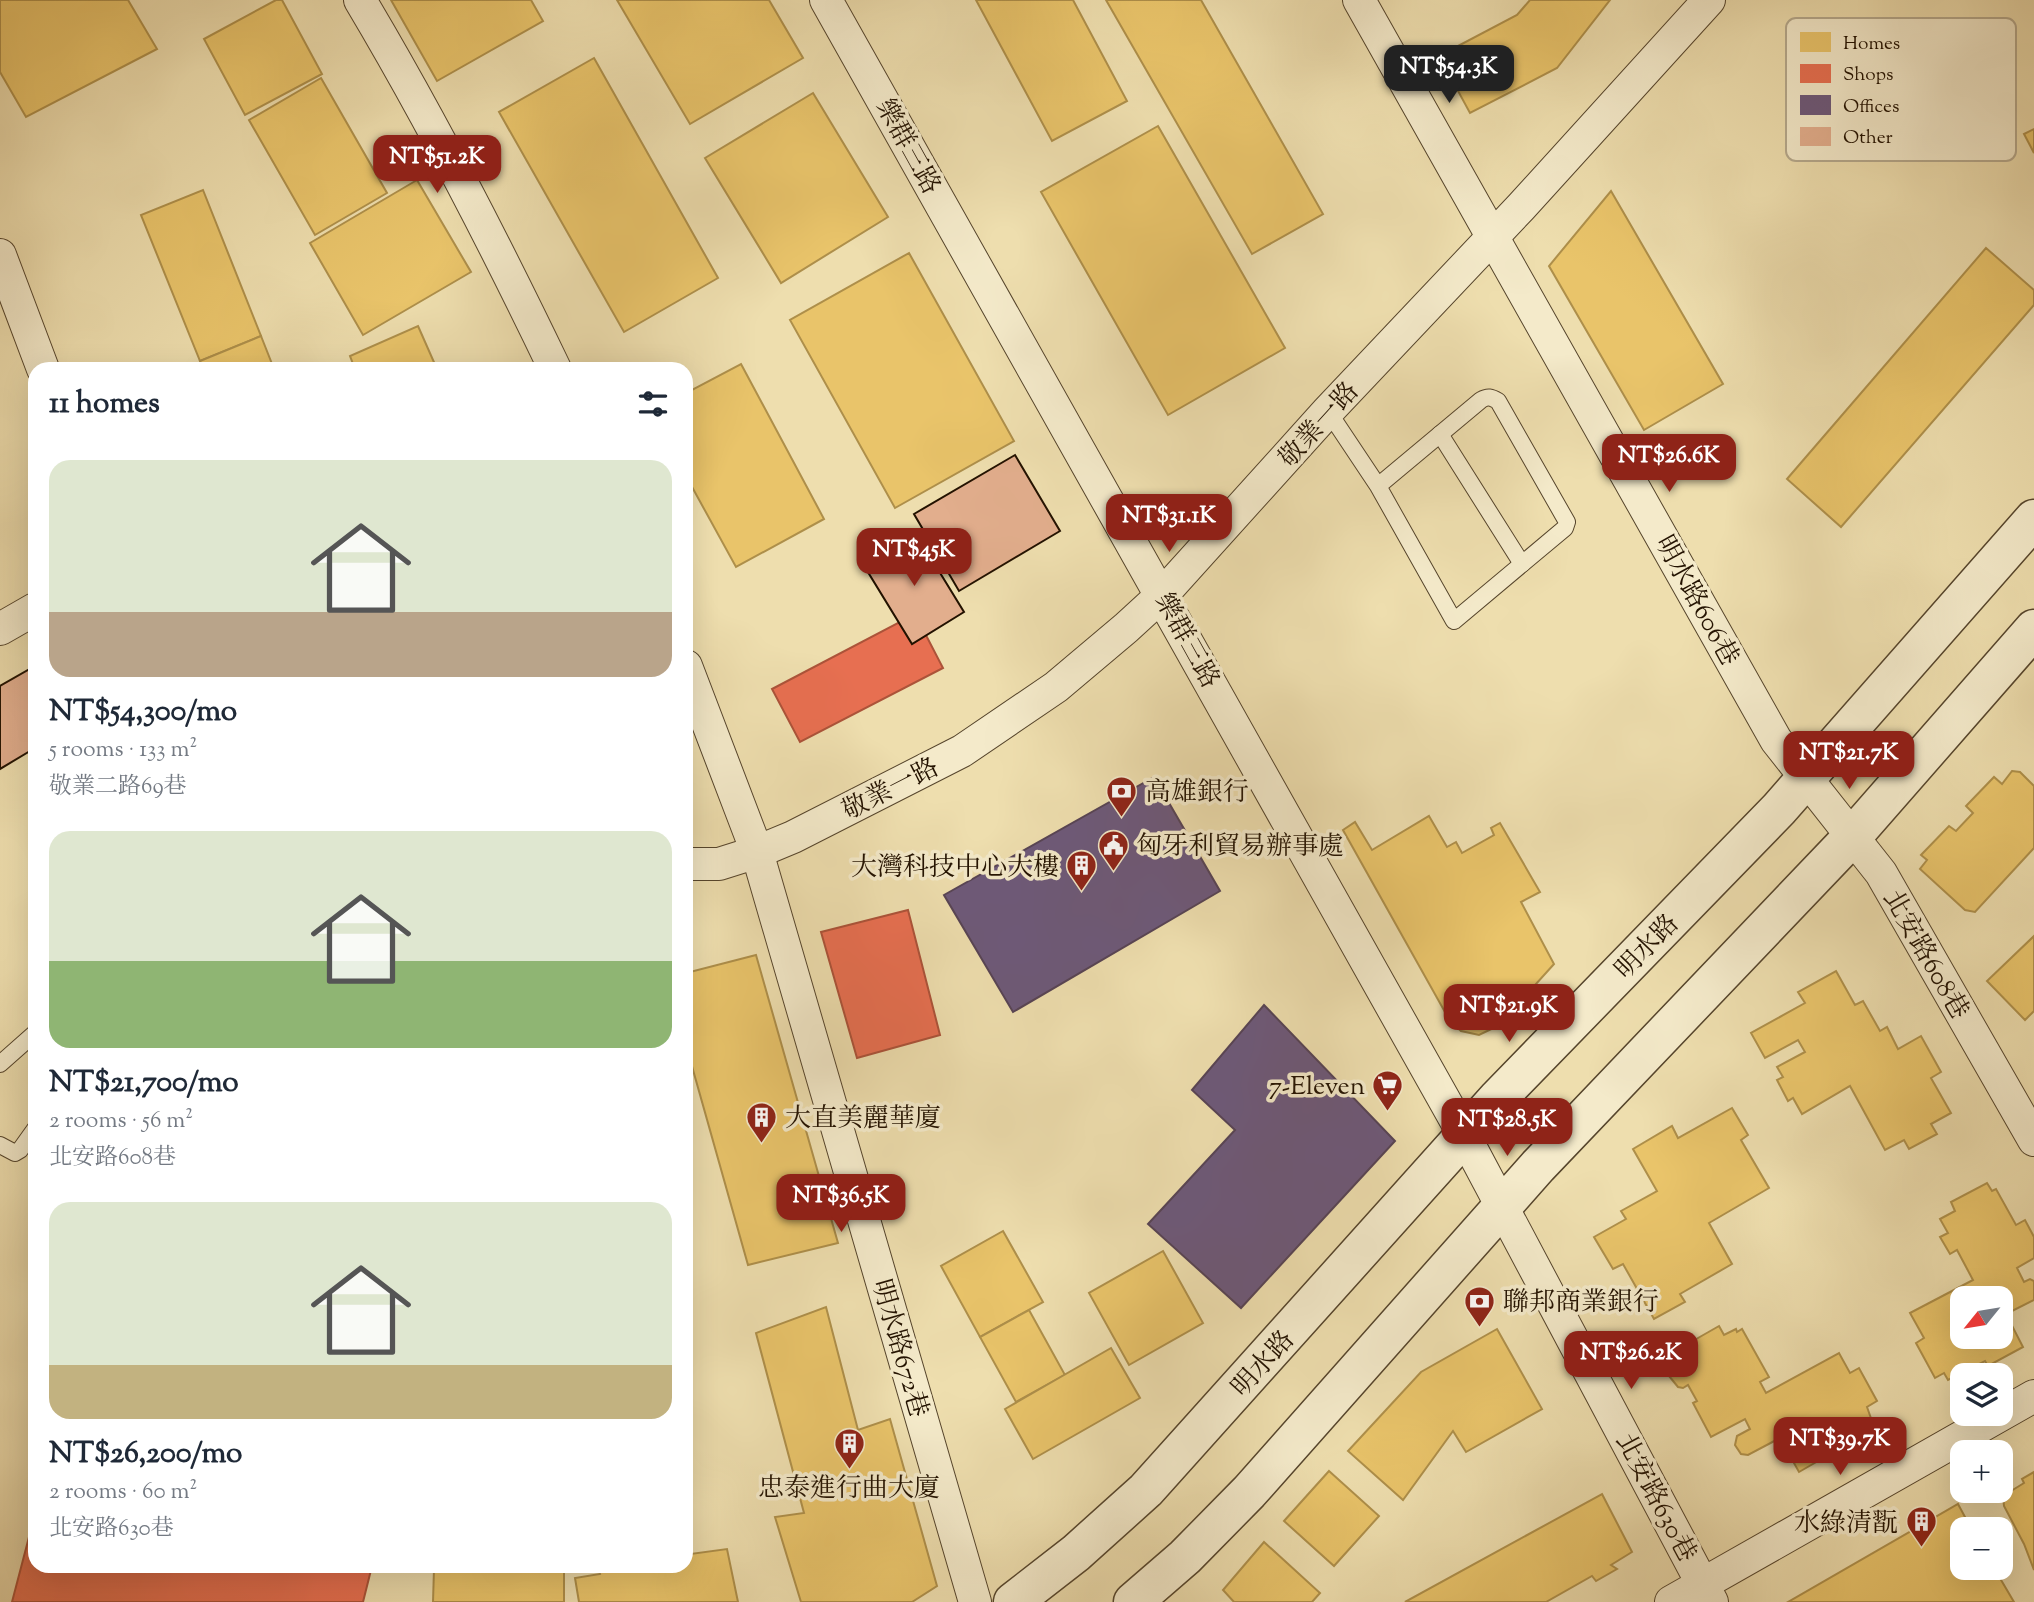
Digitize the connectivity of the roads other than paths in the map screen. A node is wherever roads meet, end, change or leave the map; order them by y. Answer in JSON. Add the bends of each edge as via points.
{"nodes":[{"id":1,"x":360,"y":0,"type":"edge"},
{"id":2,"x":826,"y":0,"type":"edge"},
{"id":3,"x":1359,"y":0,"type":"edge"},
{"id":4,"x":1709,"y":0,"type":"edge"},
{"id":5,"x":1492,"y":236,"type":"junction"},
{"id":6,"x":0,"y":255,"type":"edge"},
{"id":7,"x":40,"y":362,"type":"edge"},
{"id":8,"x":552,"y":362,"type":"edge"},
{"id":9,"x":1328,"y":411,"type":"junction"},
{"id":10,"x":1440,"y":434,"type":"junction"},
{"id":11,"x":1378,"y":486,"type":"junction"},
{"id":12,"x":2034,"y":519,"type":"edge"},
{"id":13,"x":1522,"y":564,"type":"junction"},
{"id":14,"x":1162,"y":595,"type":"junction"},
{"id":15,"x":28,"y":612,"type":"edge"},
{"id":16,"x":0,"y":629,"type":"edge"},
{"id":17,"x":2034,"y":629,"type":"edge"},
{"id":18,"x":693,"y":684,"type":"edge"},
{"id":19,"x":1805,"y":778,"type":"junction"},
{"id":20,"x":1852,"y":837,"type":"junction"},
{"id":21,"x":757,"y":852,"type":"junction"},
{"id":22,"x":693,"y":864,"type":"edge"},
{"id":23,"x":28,"y":1039,"type":"edge"},
{"id":24,"x":0,"y":1064,"type":"edge"},
{"id":25,"x":1464,"y":1135,"type":"junction"},
{"id":26,"x":28,"y":1139,"type":"edge"},
{"id":27,"x":2034,"y":1140,"type":"edge"},
{"id":28,"x":0,"y":1145,"type":"edge"},
{"id":29,"x":1503,"y":1206,"type":"junction"},
{"id":30,"x":2034,"y":1396,"type":"edge"},
{"id":31,"x":1708,"y":1593,"type":"edge"},
{"id":32,"x":975,"y":1602,"type":"edge"},
{"id":33,"x":1013,"y":1602,"type":"edge"},
{"id":34,"x":1133,"y":1602,"type":"edge"},
{"id":35,"x":1671,"y":1602,"type":"edge"}],
"edges":[{"from":1,"to":8,"type":"street"},
{"from":2,"to":14,"type":"street","name":"樂群三路"},
{"from":3,"to":5,"type":"street","name":"明水路606巷"},
{"from":4,"to":5,"type":"street","name":"敬業一路"},
{"from":5,"to":9,"type":"street","name":"敬業一路"},
{"from":5,"to":19,"type":"street","name":"明水路606巷","via":[[1776,740]]},
{"from":6,"to":7,"type":"street"},
{"from":9,"to":11,"type":"lane"},
{"from":9,"to":14,"type":"street","name":"敬業一路"},
{"from":10,"to":11,"type":"lane"},
{"from":10,"to":13,"type":"lane"},
{"from":10,"to":13,"type":"lane","via":[[1481,400],[1498,401],[1567,522]]},
{"from":11,"to":13,"type":"lane","via":[[1454,621]]},
{"from":12,"to":19,"type":"street","name":"明水路"},
{"from":14,"to":21,"type":"street","name":"敬業一路","via":[[1056,687],[962,751]]},
{"from":14,"to":25,"type":"street","name":"樂群三路"},
{"from":15,"to":16,"type":"street"},
{"from":17,"to":20,"type":"street"},
{"from":18,"to":21,"type":"street","name":"明水路672巷"},
{"from":19,"to":20,"type":"street","name":"北安路608巷"},
{"from":19,"to":25,"type":"street","name":"明水路"},
{"from":20,"to":27,"type":"street","name":"北安路608巷","via":[[1881,873]]},
{"from":20,"to":29,"type":"street"},
{"from":21,"to":22,"type":"street","name":"敬業一路","via":[[719,864]]},
{"from":21,"to":32,"type":"street","name":"明水路672巷"},
{"from":23,"to":24,"type":"lane"},
{"from":25,"to":29,"type":"street","name":"樂群三路"},
{"from":25,"to":33,"type":"street","name":"明水路","via":[[1146,1490]]},
{"from":26,"to":28,"type":"lane","via":[[15,1153]]},
{"from":29,"to":31,"type":"street","name":"北安路630巷"},
{"from":29,"to":34,"type":"street","via":[[1249,1492]]},
{"from":30,"to":31,"type":"street"},
{"from":31,"to":35,"type":"street"}]}
